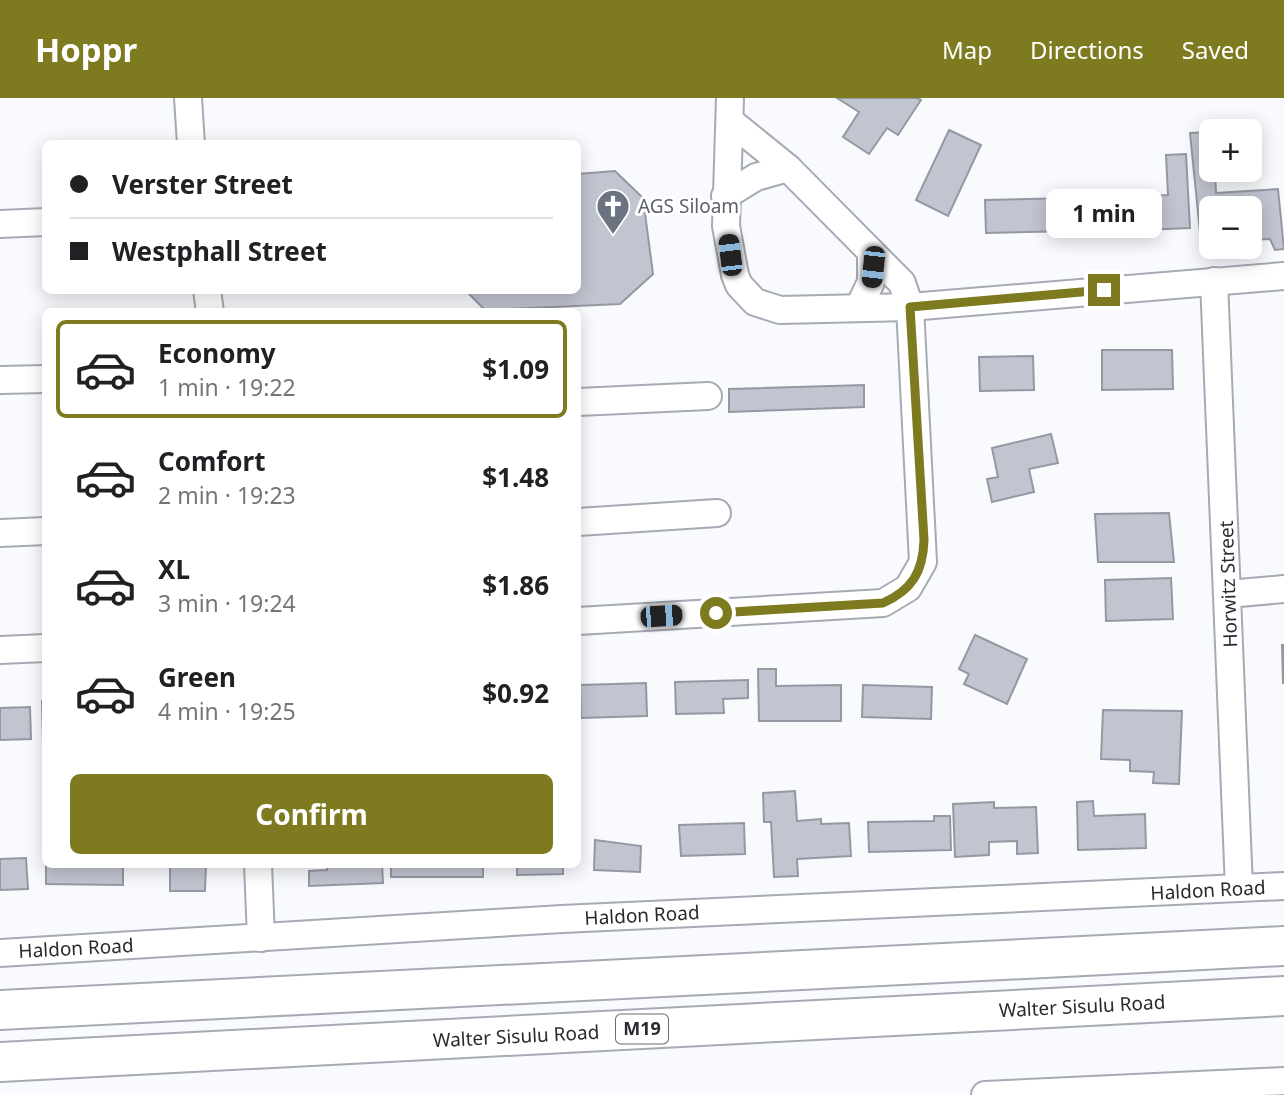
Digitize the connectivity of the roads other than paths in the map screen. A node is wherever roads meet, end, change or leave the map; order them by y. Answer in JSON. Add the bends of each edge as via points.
{"nodes":[{"id":1,"x":188,"y":98,"type":"edge"},
{"id":2,"x":730,"y":109,"type":"edge"},
{"id":3,"x":191,"y":140,"type":"edge"},
{"id":4,"x":788,"y":169,"type":"junction"},
{"id":5,"x":725,"y":196,"type":"junction"},
{"id":6,"x":42,"y":222,"type":"edge"},
{"id":7,"x":0,"y":224,"type":"edge"},
{"id":8,"x":871,"y":251,"type":"junction"},
{"id":9,"x":1284,"y":276,"type":"edge"},
{"id":10,"x":1214,"y":281,"type":"junction"},
{"id":11,"x":859,"y":307,"type":"junction"},
{"id":12,"x":910,"y":307,"type":"junction"},
{"id":13,"x":42,"y":379,"type":"edge"},
{"id":14,"x":0,"y":380,"type":"edge"},
{"id":15,"x":708,"y":396,"type":"dead end"},
{"id":16,"x":581,"y":402,"type":"edge"},
{"id":17,"x":718,"y":513,"type":"dead end"},
{"id":18,"x":581,"y":522,"type":"edge"},
{"id":19,"x":42,"y":531,"type":"edge"},
{"id":20,"x":0,"y":533,"type":"edge"},
{"id":21,"x":1284,"y":589,"type":"edge"},
{"id":22,"x":1228,"y":594,"type":"junction"},
{"id":23,"x":581,"y":621,"type":"edge"},
{"id":24,"x":42,"y":648,"type":"edge"},
{"id":25,"x":0,"y":650,"type":"edge"},
{"id":26,"x":258,"y":868,"type":"edge"},
{"id":27,"x":1284,"y":886,"type":"edge"},
{"id":28,"x":1239,"y":888,"type":"junction"},
{"id":29,"x":261,"y":938,"type":"junction"},
{"id":30,"x":1284,"y":946,"type":"edge"},
{"id":31,"x":0,"y":953,"type":"edge"},
{"id":32,"x":1284,"y":996,"type":"edge"},
{"id":33,"x":0,"y":1010,"type":"edge"},
{"id":34,"x":0,"y":1062,"type":"edge"},
{"id":35,"x":1284,"y":1081,"type":"edge"},
{"id":36,"x":985,"y":1095,"type":"edge"}],
"edges":[{"from":1,"to":3,"type":"street"},
{"from":2,"to":4,"type":"street"},
{"from":2,"to":5,"type":"street"},
{"from":4,"to":5,"type":"street","via":[[756,177]]},
{"from":4,"to":8,"type":"street"},
{"from":5,"to":11,"type":"street","via":[[732,266],[739,285],[755,302],[780,310]]},
{"from":6,"to":7,"type":"street"},
{"from":8,"to":11,"type":"street","via":[[871,282]]},
{"from":8,"to":12,"type":"street","via":[[898,275]]},
{"from":9,"to":10,"type":"street"},
{"from":10,"to":12,"type":"street"},
{"from":10,"to":22,"type":"street","name":"Horwitz Street"},
{"from":11,"to":12,"type":"street"},
{"from":12,"to":23,"type":"street","via":[[924,540],[923,562],[901,595],[883,603]]},
{"from":13,"to":14,"type":"street"},
{"from":15,"to":16,"type":"street"},
{"from":17,"to":18,"type":"street"},
{"from":19,"to":20,"type":"street"},
{"from":21,"to":22,"type":"street"},
{"from":22,"to":28,"type":"street","name":"Horwitz Street"},
{"from":24,"to":25,"type":"street"},
{"from":26,"to":29,"type":"street"},
{"from":27,"to":28,"type":"street","name":"Haldon Road"},
{"from":28,"to":29,"type":"street","name":"Haldon Road","via":[[562,919]]},
{"from":29,"to":31,"type":"street","name":"Haldon Road"},
{"from":30,"to":33,"type":"highway"},
{"from":32,"to":34,"type":"highway","name":"Walter Sisulu Road","number":"M19"},
{"from":35,"to":36,"type":"street"}]}
